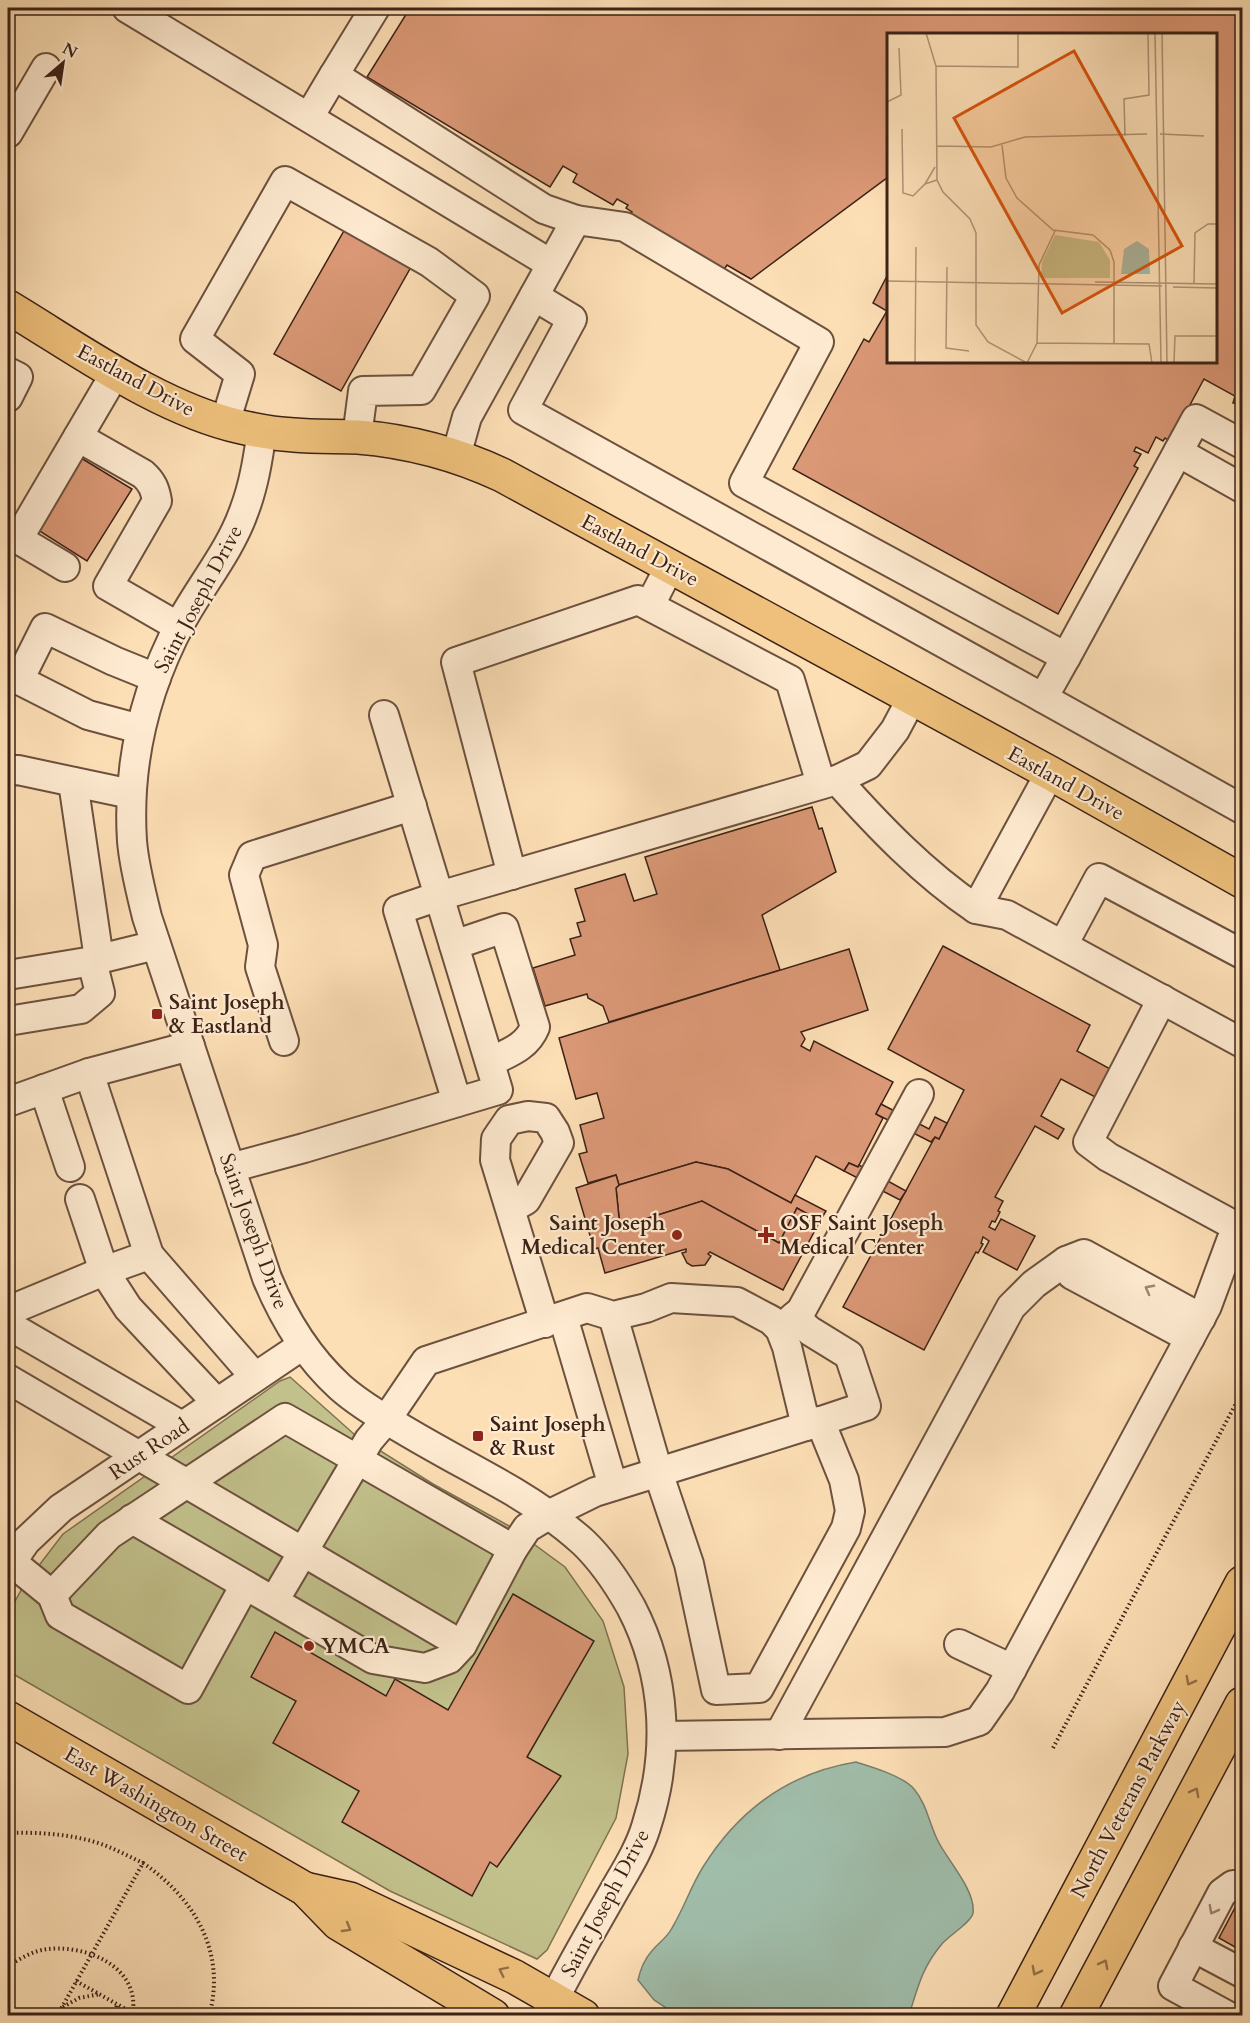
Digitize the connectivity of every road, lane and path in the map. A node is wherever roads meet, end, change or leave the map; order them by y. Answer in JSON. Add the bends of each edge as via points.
{"nodes":[{"id":1,"x":127,"y":8,"type":"edge"},
{"id":2,"x":375,"y":8,"type":"edge"},
{"id":3,"x":46,"y":68,"type":"dead end"},
{"id":4,"x":334,"y":75,"type":"junction"},
{"id":5,"x":309,"y":117,"type":"junction"},
{"id":6,"x":8,"y":132,"type":"edge"},
{"id":7,"x":576,"y":220,"type":"junction"},
{"id":8,"x":551,"y":264,"type":"junction"},
{"id":9,"x":534,"y":296,"type":"junction"},
{"id":10,"x":8,"y":307,"type":"edge"},
{"id":11,"x":8,"y":372,"type":"edge"},
{"id":12,"x":116,"y":372,"type":"junction"},
{"id":13,"x":8,"y":397,"type":"edge"},
{"id":14,"x":225,"y":423,"type":"junction"},
{"id":15,"x":262,"y":431,"type":"junction"},
{"id":16,"x":78,"y":437,"type":"junction"},
{"id":17,"x":357,"y":437,"type":"junction"},
{"id":18,"x":1242,"y":444,"type":"edge"},
{"id":19,"x":1178,"y":452,"type":"junction"},
{"id":20,"x":456,"y":456,"type":"junction"},
{"id":21,"x":744,"y":483,"type":"junction"},
{"id":22,"x":1242,"y":488,"type":"edge"},
{"id":23,"x":722,"y":520,"type":"junction"},
{"id":24,"x":670,"y":566,"type":"junction"},
{"id":25,"x":65,"y":567,"type":"dead end"},
{"id":26,"x":650,"y":605,"type":"junction"},
{"id":27,"x":178,"y":627,"type":"junction"},
{"id":28,"x":1066,"y":657,"type":"junction"},
{"id":29,"x":156,"y":678,"type":"junction"},
{"id":30,"x":13,"y":680,"type":"edge"},
{"id":31,"x":912,"y":698,"type":"junction"},
{"id":32,"x":1043,"y":698,"type":"junction"},
{"id":33,"x":384,"y":715,"type":"dead end"},
{"id":34,"x":140,"y":729,"type":"junction"},
{"id":35,"x":8,"y":771,"type":"edge"},
{"id":36,"x":1050,"y":773,"type":"junction"},
{"id":37,"x":74,"y":782,"type":"junction"},
{"id":38,"x":829,"y":782,"type":"junction"},
{"id":39,"x":131,"y":794,"type":"junction"},
{"id":40,"x":412,"y":806,"type":"junction"},
{"id":41,"x":1242,"y":810,"type":"edge"},
{"id":42,"x":512,"y":874,"type":"junction"},
{"id":43,"x":1242,"y":881,"type":"edge"},
{"id":44,"x":439,"y":896,"type":"junction"},
{"id":45,"x":976,"y":909,"type":"junction"},
{"id":46,"x":156,"y":945,"type":"junction"},
{"id":47,"x":454,"y":945,"type":"junction"},
{"id":48,"x":1063,"y":945,"type":"junction"},
{"id":49,"x":1242,"y":954,"type":"edge"},
{"id":50,"x":96,"y":960,"type":"junction"},
{"id":51,"x":8,"y":975,"type":"edge"},
{"id":52,"x":1162,"y":999,"type":"junction"},
{"id":53,"x":8,"y":1021,"type":"edge"},
{"id":54,"x":284,"y":1041,"type":"dead end"},
{"id":55,"x":1242,"y":1043,"type":"edge"},
{"id":56,"x":190,"y":1046,"type":"junction"},
{"id":57,"x":490,"y":1062,"type":"junction"},
{"id":58,"x":89,"y":1073,"type":"junction"},
{"id":59,"x":44,"y":1089,"type":"junction"},
{"id":60,"x":919,"y":1094,"type":"dead end"},
{"id":61,"x":8,"y":1102,"type":"edge"},
{"id":62,"x":457,"y":1102,"type":"junction"},
{"id":63,"x":70,"y":1167,"type":"dead end"},
{"id":64,"x":230,"y":1168,"type":"junction"},
{"id":65,"x":80,"y":1199,"type":"dead end"},
{"id":66,"x":510,"y":1209,"type":"dead end"},
{"id":67,"x":1240,"y":1225,"type":"edge"},
{"id":68,"x":149,"y":1255,"type":"junction"},
{"id":69,"x":104,"y":1270,"type":"junction"},
{"id":70,"x":8,"y":1311,"type":"edge"},
{"id":71,"x":614,"y":1316,"type":"junction"},
{"id":72,"x":554,"y":1320,"type":"junction"},
{"id":73,"x":787,"y":1323,"type":"junction"},
{"id":74,"x":8,"y":1325,"type":"edge"},
{"id":75,"x":1195,"y":1328,"type":"junction"},
{"id":76,"x":303,"y":1345,"type":"junction"},
{"id":77,"x":255,"y":1377,"type":"junction"},
{"id":78,"x":8,"y":1379,"type":"edge"},
{"id":79,"x":1242,"y":1392,"type":"edge"},
{"id":80,"x":217,"y":1403,"type":"junction"},
{"id":81,"x":386,"y":1420,"type":"junction"},
{"id":82,"x":813,"y":1423,"type":"junction"},
{"id":83,"x":182,"y":1426,"type":"junction"},
{"id":84,"x":138,"y":1456,"type":"junction"},
{"id":85,"x":357,"y":1459,"type":"junction"},
{"id":86,"x":658,"y":1472,"type":"junction"},
{"id":87,"x":185,"y":1483,"type":"junction"},
{"id":88,"x":613,"y":1486,"type":"junction"},
{"id":89,"x":550,"y":1514,"type":"junction"},
{"id":90,"x":132,"y":1519,"type":"junction"},
{"id":91,"x":513,"y":1549,"type":"junction"},
{"id":92,"x":303,"y":1552,"type":"junction"},
{"id":93,"x":9,"y":1562,"type":"edge"},
{"id":94,"x":1242,"y":1583,"type":"edge"},
{"id":95,"x":245,"y":1585,"type":"junction"},
{"id":96,"x":52,"y":1595,"type":"junction"},
{"id":97,"x":809,"y":1595,"type":"junction"},
{"id":98,"x":274,"y":1601,"type":"junction"},
{"id":99,"x":844,"y":1614,"type":"junction"},
{"id":100,"x":960,"y":1644,"type":"dead end"},
{"id":101,"x":462,"y":1645,"type":"junction"},
{"id":102,"x":1012,"y":1669,"type":"junction"},
{"id":103,"x":1242,"y":1704,"type":"edge"},
{"id":104,"x":8,"y":1718,"type":"edge"},
{"id":105,"x":779,"y":1735,"type":"junction"},
{"id":106,"x":662,"y":1736,"type":"junction"},
{"id":107,"x":1053,"y":1748,"type":"dead end"},
{"id":108,"x":8,"y":1833,"type":"edge"},
{"id":109,"x":142,"y":1863,"type":"junction"},
{"id":110,"x":1242,"y":1886,"type":"edge"},
{"id":111,"x":305,"y":1889,"type":"junction"},
{"id":112,"x":1193,"y":1947,"type":"junction"},
{"id":113,"x":91,"y":1954,"type":"junction"},
{"id":114,"x":8,"y":1966,"type":"edge"},
{"id":115,"x":1242,"y":1973,"type":"edge"},
{"id":116,"x":76,"y":1980,"type":"junction"},
{"id":117,"x":100,"y":1994,"type":"junction"},
{"id":118,"x":117,"y":2003,"type":"junction"},
{"id":119,"x":550,"y":2007,"type":"edge"},
{"id":120,"x":60,"y":2010,"type":"junction"},
{"id":121,"x":133,"y":2014,"type":"edge"},
{"id":122,"x":57,"y":2016,"type":"edge"},
{"id":123,"x":89,"y":2016,"type":"edge"},
{"id":124,"x":103,"y":2016,"type":"edge"},
{"id":125,"x":115,"y":2016,"type":"edge"},
{"id":126,"x":138,"y":2016,"type":"edge"},
{"id":127,"x":209,"y":2016,"type":"edge"},
{"id":128,"x":493,"y":2016,"type":"edge"},
{"id":129,"x":583,"y":2016,"type":"edge"},
{"id":130,"x":1013,"y":2016,"type":"edge"},
{"id":131,"x":1076,"y":2016,"type":"edge"},
{"id":132,"x":1228,"y":2016,"type":"edge"}],
"edges":[{"from":1,"to":5,"type":"street"},
{"from":2,"to":4,"type":"street"},
{"from":3,"to":6,"type":"street"},
{"from":4,"to":5,"type":"street"},
{"from":4,"to":7,"type":"street","via":[[544,209]]},
{"from":5,"to":8,"type":"street"},
{"from":7,"to":8,"type":"street"},
{"from":7,"to":21,"type":"street","via":[[625,226],[819,342]]},
{"from":8,"to":9,"type":"street"},
{"from":9,"to":20,"type":"street","via":[[466,417]]},
{"from":9,"to":23,"type":"street","via":[[572,320],[523,410]]},
{"from":10,"to":12,"type":"main road","name":"Eastland Drive"},
{"from":11,"to":13,"type":"street","via":[[18,377]]},
{"from":12,"to":14,"type":"main road","name":"Eastland Drive","via":[[164,399]]},
{"from":12,"to":16,"type":"street"},
{"from":14,"to":15,"type":"main road","name":"Eastland Drive"},
{"from":14,"to":17,"type":"street","via":[[240,374],[195,339],[285,181],[429,262],[474,296],[421,390],[363,391]]},
{"from":15,"to":17,"type":"main road","name":"Eastland Drive"},
{"from":15,"to":27,"type":"street","name":"Saint Joseph Drive","via":[[244,512]]},
{"from":16,"to":25,"type":"street","via":[[18,539]]},
{"from":16,"to":27,"type":"street","via":[[143,474],[155,489],[157,501],[108,586]]},
{"from":17,"to":20,"type":"main road","name":"Eastland Drive"},
{"from":18,"to":19,"type":"street","via":[[1196,419]]},
{"from":19,"to":22,"type":"street"},
{"from":19,"to":28,"type":"street"},
{"from":20,"to":24,"type":"main road","name":"Eastland Drive","via":[[502,475]]},
{"from":21,"to":23,"type":"street"},
{"from":21,"to":28,"type":"street"},
{"from":23,"to":32,"type":"street"},
{"from":24,"to":26,"type":"street"},
{"from":24,"to":31,"type":"main road","name":"Eastland Drive"},
{"from":26,"to":38,"type":"street","via":[[790,680]]},
{"from":26,"to":42,"type":"street","via":[[638,600],[456,662]]},
{"from":27,"to":29,"type":"street","name":"Saint Joseph Drive"},
{"from":28,"to":32,"type":"street"},
{"from":29,"to":30,"type":"street","via":[[45,628]]},
{"from":29,"to":34,"type":"street","name":"Saint Joseph Drive"},
{"from":30,"to":34,"type":"street","via":[[88,715]]},
{"from":31,"to":36,"type":"main road","name":"Eastland Drive"},
{"from":31,"to":38,"type":"street","via":[[895,730],[868,765]]},
{"from":32,"to":41,"type":"street"},
{"from":33,"to":40,"type":"street"},
{"from":34,"to":39,"type":"street","name":"Saint Joseph Drive"},
{"from":35,"to":37,"type":"street"},
{"from":36,"to":43,"type":"main road","name":"Eastland Drive"},
{"from":36,"to":45,"type":"street"},
{"from":37,"to":39,"type":"street"},
{"from":37,"to":50,"type":"street"},
{"from":38,"to":42,"type":"street"},
{"from":38,"to":45,"type":"street"},
{"from":39,"to":46,"type":"street","name":"Saint Joseph Drive","via":[[136,868]]},
{"from":40,"to":44,"type":"street"},
{"from":40,"to":54,"type":"street","via":[[252,856],[244,875],[263,945],[261,967]]},
{"from":42,"to":44,"type":"street"},
{"from":44,"to":47,"type":"street"},
{"from":44,"to":62,"type":"street","via":[[398,910]]},
{"from":45,"to":48,"type":"street","via":[[1007,915]]},
{"from":46,"to":50,"type":"street"},
{"from":46,"to":56,"type":"street","name":"Saint Joseph Drive"},
{"from":47,"to":57,"type":"street"},
{"from":47,"to":57,"type":"street","via":[[504,928],[535,1027],[522,1046]]},
{"from":48,"to":49,"type":"street","via":[[1099,878]]},
{"from":48,"to":52,"type":"street"},
{"from":50,"to":51,"type":"street"},
{"from":50,"to":53,"type":"street","via":[[100,993],[81,1009]]},
{"from":52,"to":55,"type":"street"},
{"from":52,"to":67,"type":"street","via":[[1088,1142],[1108,1157]]},
{"from":56,"to":58,"type":"street"},
{"from":56,"to":64,"type":"street","name":"Saint Joseph Drive"},
{"from":57,"to":62,"type":"street","via":[[498,1090]]},
{"from":58,"to":59,"type":"street"},
{"from":58,"to":68,"type":"street"},
{"from":59,"to":61,"type":"street"},
{"from":59,"to":63,"type":"street"},
{"from":60,"to":73,"type":"street","via":[[801,1311]]},
{"from":62,"to":64,"type":"street"},
{"from":64,"to":76,"type":"street","name":"Saint Joseph Drive","via":[[267,1278]]},
{"from":65,"to":69,"type":"street"},
{"from":66,"to":72,"type":"street"},
{"from":67,"to":75,"type":"street"},
{"from":68,"to":69,"type":"street"},
{"from":68,"to":77,"type":"street"},
{"from":69,"to":70,"type":"street"},
{"from":69,"to":80,"type":"street","via":[[128,1308]]},
{"from":71,"to":72,"type":"street","via":[[587,1308]]},
{"from":71,"to":73,"type":"street","via":[[670,1298],[737,1302],[771,1320]]},
{"from":71,"to":86,"type":"street"},
{"from":72,"to":81,"type":"street","via":[[426,1361]]},
{"from":72,"to":88,"type":"street"},
{"from":73,"to":82,"type":"street","via":[[787,1347]]},
{"from":73,"to":82,"type":"street","via":[[810,1331],[849,1355],[866,1406]]},
{"from":74,"to":83,"type":"street"},
{"from":75,"to":99,"type":"street","via":[[1072,1275],[1066,1261],[1034,1284],[1011,1307]]},
{"from":75,"to":102,"type":"street"},
{"from":76,"to":77,"type":"street","name":"Rust Road"},
{"from":76,"to":81,"type":"street","name":"Saint Joseph Drive","via":[[340,1387]]},
{"from":77,"to":80,"type":"street","name":"Rust Road"},
{"from":78,"to":84,"type":"street"},
{"from":79,"to":107,"type":"path"},
{"from":80,"to":83,"type":"street","name":"Rust Road"},
{"from":81,"to":85,"type":"street"},
{"from":81,"to":89,"type":"street","name":"Saint Joseph Drive"},
{"from":82,"to":86,"type":"street"},
{"from":82,"to":97,"type":"street","via":[[844,1480],[850,1511],[846,1528]]},
{"from":83,"to":84,"type":"street","name":"Rust Road"},
{"from":84,"to":87,"type":"street"},
{"from":84,"to":93,"type":"street","name":"Rust Road","via":[[61,1508]]},
{"from":85,"to":87,"type":"street","via":[[285,1418]]},
{"from":85,"to":91,"type":"street"},
{"from":85,"to":92,"type":"street"},
{"from":86,"to":88,"type":"street"},
{"from":86,"to":97,"type":"street","via":[[689,1564],[716,1690],[759,1688]]},
{"from":87,"to":90,"type":"street"},
{"from":87,"to":92,"type":"street"},
{"from":88,"to":89,"type":"street"},
{"from":89,"to":91,"type":"street","via":[[527,1528]]},
{"from":89,"to":106,"type":"street","name":"Saint Joseph Drive","via":[[606,1568],[642,1629],[659,1685]]},
{"from":90,"to":95,"type":"street"},
{"from":90,"to":96,"type":"street","via":[[109,1535]]},
{"from":91,"to":101,"type":"street"},
{"from":92,"to":98,"type":"street"},
{"from":92,"to":101,"type":"street"},
{"from":93,"to":96,"type":"street"},
{"from":94,"to":130,"type":"main road","name":"North Veterans Parkway","one_way":true},
{"from":95,"to":96,"type":"street","via":[[188,1689],[60,1615]]},
{"from":95,"to":98,"type":"street"},
{"from":97,"to":99,"type":"street"},
{"from":98,"to":101,"type":"street","via":[[372,1659],[425,1668],[449,1659]]},
{"from":99,"to":105,"type":"street"},
{"from":100,"to":102,"type":"street"},
{"from":102,"to":105,"type":"street","via":[[979,1721],[945,1732]]},
{"from":131,"to":103,"type":"main road","one_way":true},
{"from":104,"to":111,"type":"main road","name":"East Washington Street"},
{"from":105,"to":106,"type":"street"},
{"from":106,"to":119,"type":"street","name":"Saint Joseph Drive","via":[[657,1787],[638,1849]]},
{"from":108,"to":109,"type":"path","via":[[77,1839],[103,1845]]},
{"from":109,"to":113,"type":"path"},
{"from":109,"to":127,"type":"path","via":[[176,1889],[201,1923],[215,1982]]},
{"from":110,"to":112,"type":"street","one_way":true,"via":[[1233,1885],[1222,1893]]},
{"from":119,"to":111,"type":"main road","name":"East Washington Street","one_way":true,"via":[[515,1977],[350,1899]]},
{"from":111,"to":128,"type":"main road","name":"East Washington Street","one_way":true,"via":[[338,1923]]},
{"from":112,"to":115,"type":"street"},
{"from":112,"to":132,"type":"street","via":[[1173,1986]]},
{"from":113,"to":114,"type":"path","via":[[57,1948],[40,1950]]},
{"from":113,"to":116,"type":"path"},
{"from":113,"to":121,"type":"path","via":[[115,1966],[125,1977],[132,1988]]},
{"from":116,"to":117,"type":"path"},
{"from":116,"to":120,"type":"path"},
{"from":117,"to":118,"type":"path"},
{"from":117,"to":120,"type":"path","via":[[79,1998]]},
{"from":118,"to":121,"type":"path"},
{"from":118,"to":125,"type":"path"},
{"from":119,"to":129,"type":"main road","name":"East Washington Street"},
{"from":120,"to":122,"type":"path"},
{"from":121,"to":126,"type":"path"},
{"from":123,"to":124,"type":"path","via":[[97,2012]]}]}
